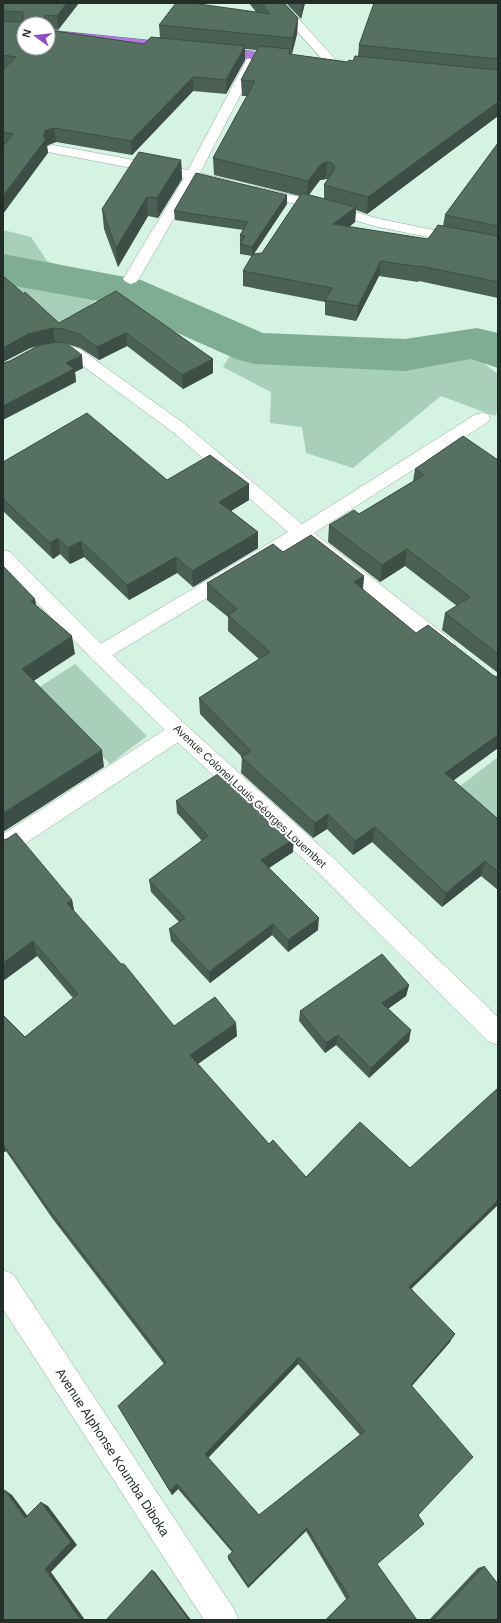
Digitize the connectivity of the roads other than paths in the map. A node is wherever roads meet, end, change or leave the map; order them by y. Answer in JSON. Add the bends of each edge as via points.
{"nodes":[{"id":1,"x":278,"y":3,"type":"edge"},
{"id":2,"x":56,"y":35,"type":"edge"},
{"id":3,"x":186,"y":48,"type":"edge"},
{"id":4,"x":201,"y":50,"type":"edge"},
{"id":5,"x":255,"y":55,"type":"junction"},
{"id":6,"x":294,"y":60,"type":"edge"},
{"id":7,"x":317,"y":62,"type":"edge"},
{"id":8,"x":333,"y":64,"type":"junction"},
{"id":9,"x":348,"y":66,"type":"edge"},
{"id":10,"x":52,"y":149,"type":"dead end"},
{"id":11,"x":192,"y":175,"type":"junction"},
{"id":12,"x":297,"y":201,"type":"junction"},
{"id":13,"x":288,"y":213,"type":"edge"},
{"id":14,"x":498,"y":248,"type":"edge"},
{"id":15,"x":131,"y":279,"type":"dead end"},
{"id":16,"x":3,"y":370,"type":"edge"},
{"id":17,"x":482,"y":418,"type":"dead end"},
{"id":18,"x":301,"y":533,"type":"junction"},
{"id":19,"x":3,"y":556,"type":"edge"},
{"id":20,"x":99,"y":654,"type":"junction"},
{"id":21,"x":461,"y":657,"type":"edge"},
{"id":22,"x":179,"y":731,"type":"junction"},
{"id":23,"x":3,"y":846,"type":"edge"},
{"id":24,"x":498,"y":1034,"type":"edge"},
{"id":25,"x":3,"y":1284,"type":"edge"},
{"id":26,"x":223,"y":1620,"type":"edge"}],
"edges":[{"from":1,"to":8,"type":"street"},
{"from":2,"to":3,"type":"highway"},
{"from":4,"to":5,"type":"highway"},
{"from":5,"to":6,"type":"highway"},
{"from":5,"to":11,"type":"street"},
{"from":7,"to":8,"type":"highway"},
{"from":8,"to":9,"type":"highway"},
{"from":10,"to":11,"type":"street"},
{"from":11,"to":12,"type":"street"},
{"from":11,"to":15,"type":"street"},
{"from":12,"to":13,"type":"street"},
{"from":12,"to":14,"type":"street","via":[[316,199],[378,223]]},
{"from":16,"to":18,"type":"street","via":[[38,351],[64,348],[74,352],[180,429]]},
{"from":17,"to":18,"type":"street"},
{"from":18,"to":20,"type":"street"},
{"from":18,"to":21,"type":"street"},
{"from":19,"to":20,"type":"street","name":"Avenue Colonel Louis Géorges Louembet"},
{"from":20,"to":22,"type":"street","name":"Avenue Colonel Louis Géorges Louembet"},
{"from":22,"to":23,"type":"street"},
{"from":22,"to":24,"type":"street","name":"Avenue Colonel Louis Géorges Louembet","via":[[322,862]]},
{"from":25,"to":26,"type":"street","name":"Avenue Alphonse Koumba Diboka"}]}
